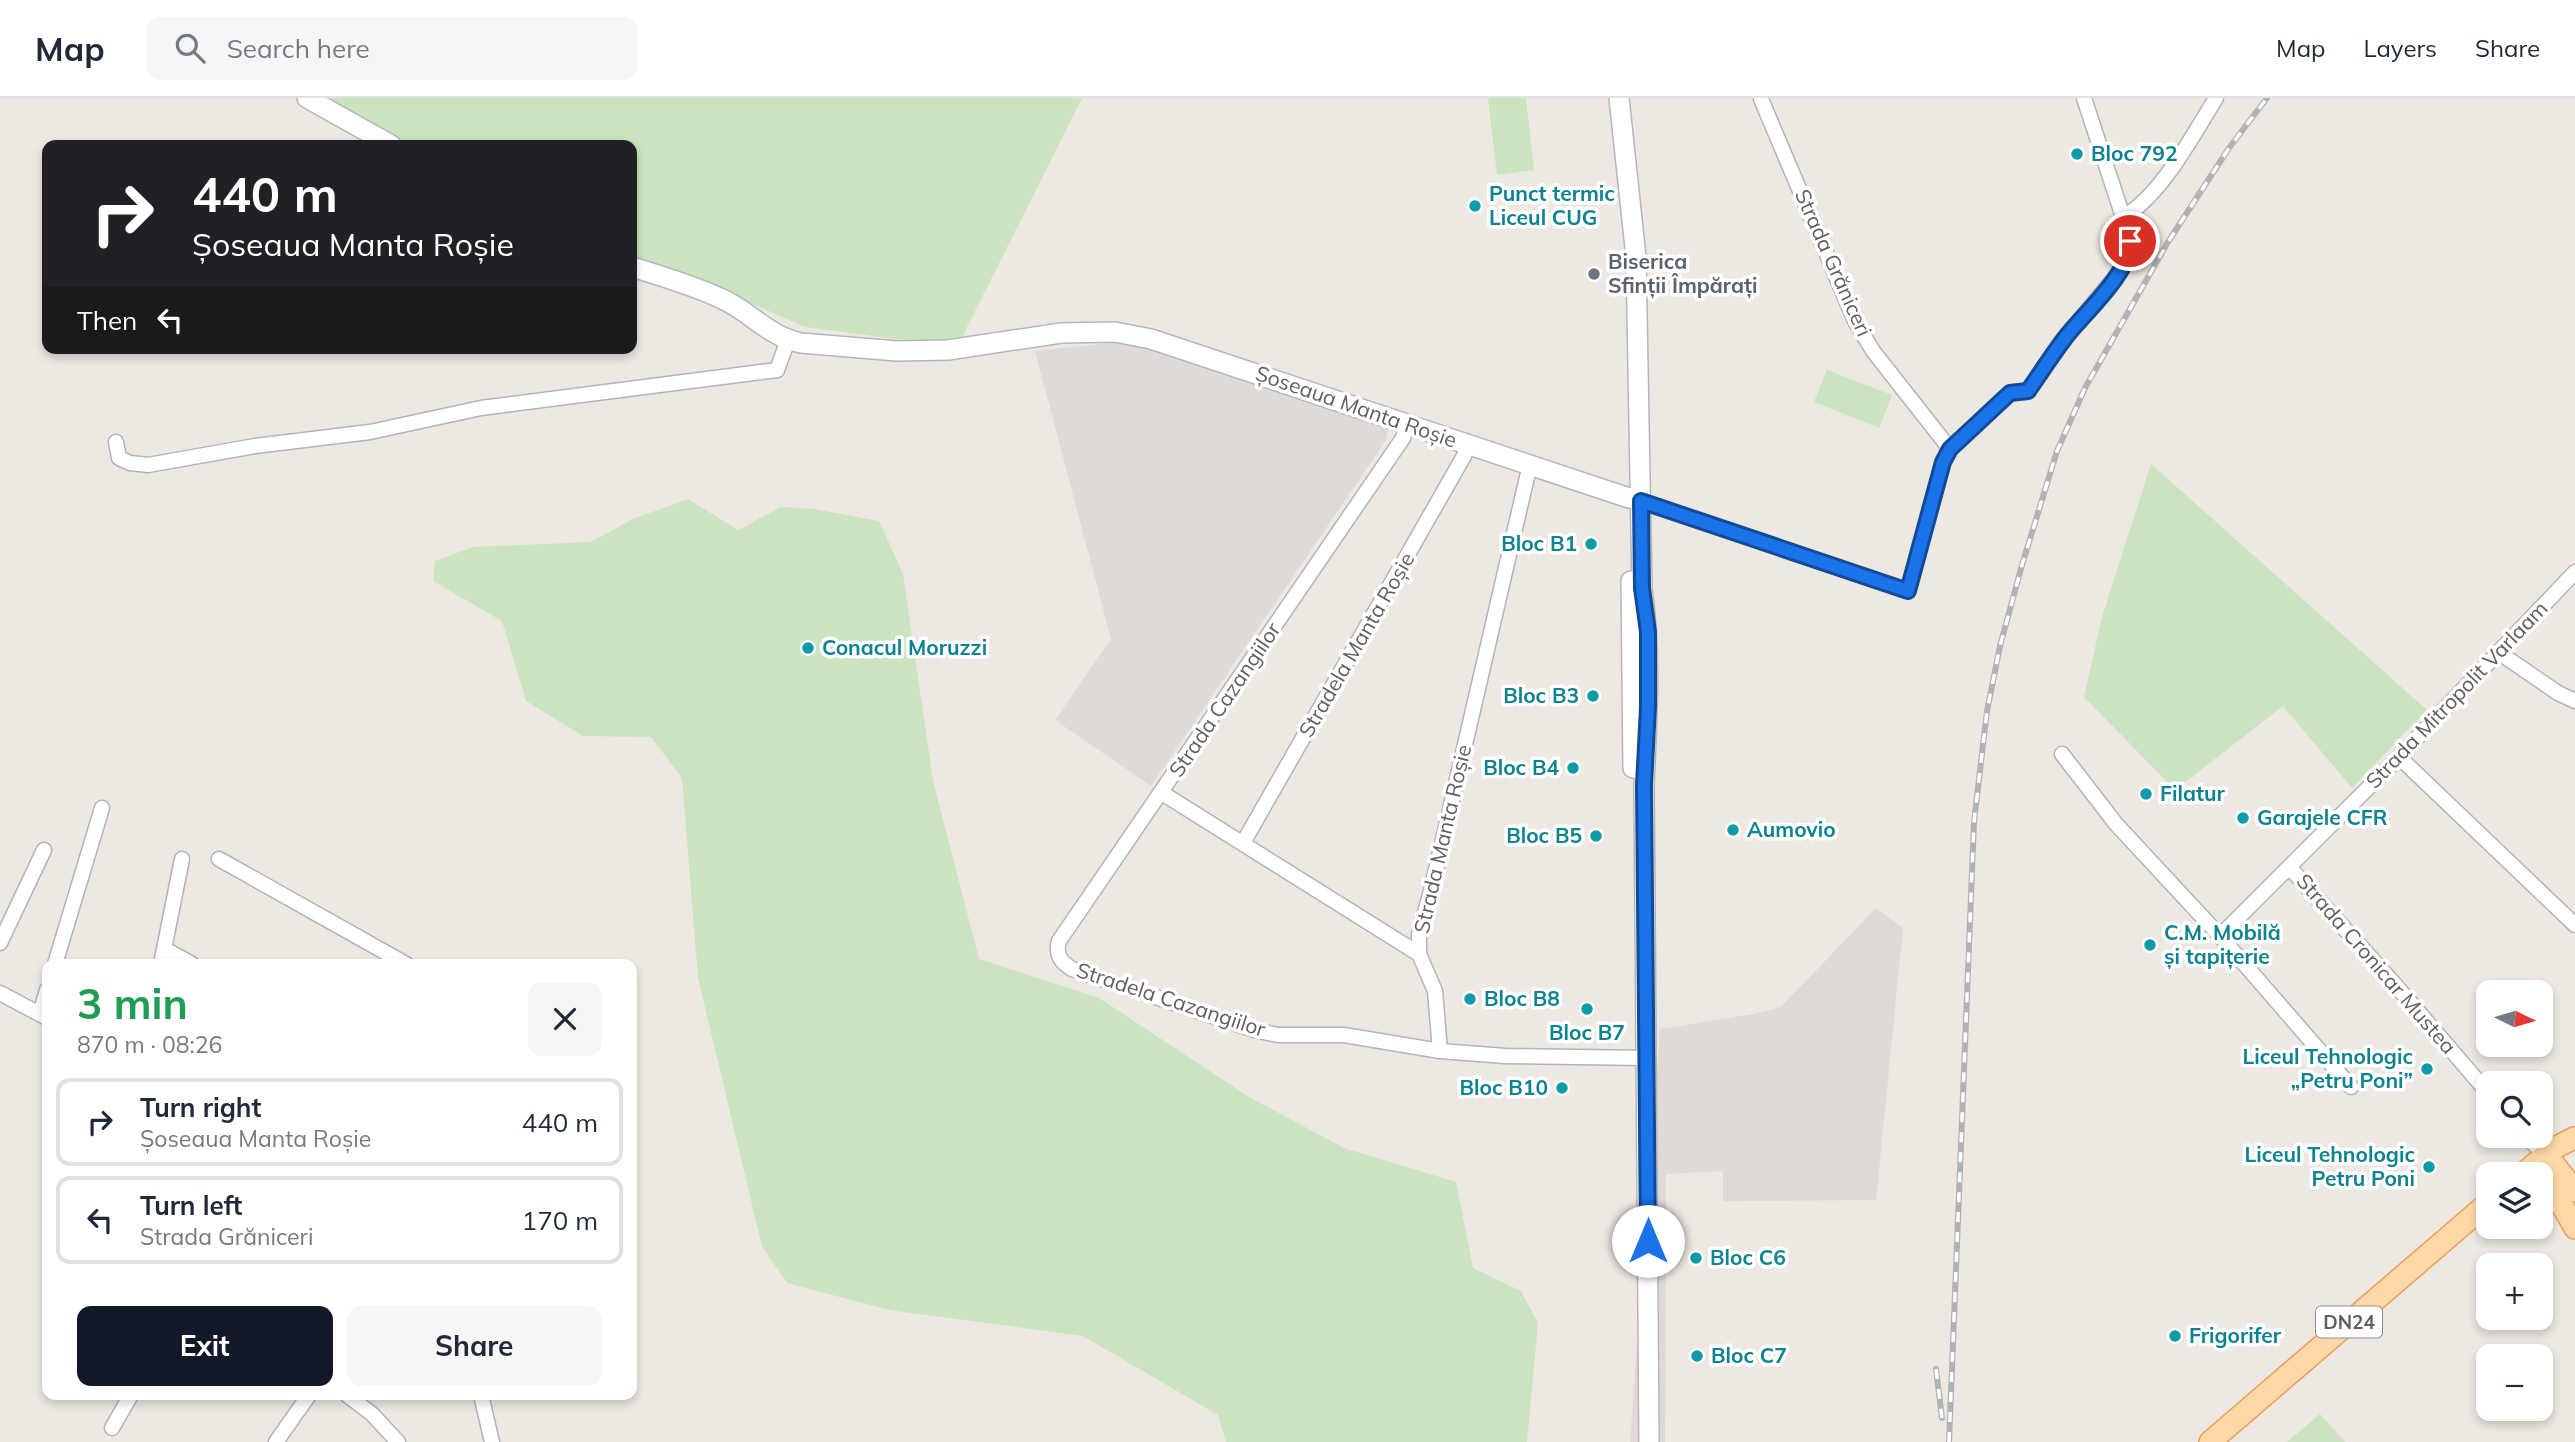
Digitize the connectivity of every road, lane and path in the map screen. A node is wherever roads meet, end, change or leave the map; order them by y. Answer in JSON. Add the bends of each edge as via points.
{"nodes":[{"id":1,"x":307,"y":98,"type":"edge"},
{"id":2,"x":1608,"y":98,"type":"edge"},
{"id":3,"x":1619,"y":98,"type":"edge"},
{"id":4,"x":2084,"y":98,"type":"edge"},
{"id":5,"x":2217,"y":98,"type":"edge"},
{"id":6,"x":1761,"y":99,"type":"edge"},
{"id":7,"x":382,"y":140,"type":"edge"},
{"id":8,"x":2123,"y":216,"type":"junction"},
{"id":9,"x":637,"y":269,"type":"edge"},
{"id":10,"x":788,"y":340,"type":"junction"},
{"id":11,"x":1407,"y":424,"type":"junction"},
{"id":12,"x":116,"y":442,"type":"dead end"},
{"id":13,"x":1467,"y":445,"type":"junction"},
{"id":14,"x":1950,"y":449,"type":"junction"},
{"id":15,"x":1531,"y":466,"type":"junction"},
{"id":16,"x":1635,"y":500,"type":"junction"},
{"id":17,"x":2575,"y":572,"type":"edge"},
{"id":18,"x":2498,"y":652,"type":"junction"},
{"id":19,"x":2575,"y":701,"type":"edge"},
{"id":20,"x":2062,"y":754,"type":"dead end"},
{"id":21,"x":2399,"y":757,"type":"junction"},
{"id":22,"x":1162,"y":793,"type":"junction"},
{"id":23,"x":102,"y":808,"type":"dead end"},
{"id":24,"x":1243,"y":843,"type":"junction"},
{"id":25,"x":44,"y":850,"type":"dead end"},
{"id":26,"x":182,"y":859,"type":"dead end"},
{"id":27,"x":219,"y":859,"type":"dead end"},
{"id":28,"x":2290,"y":868,"type":"junction"},
{"id":29,"x":2575,"y":925,"type":"edge"},
{"id":30,"x":2220,"y":936,"type":"junction"},
{"id":31,"x":0,"y":943,"type":"edge"},
{"id":32,"x":165,"y":949,"type":"junction"},
{"id":33,"x":1419,"y":954,"type":"junction"},
{"id":34,"x":57,"y":959,"type":"edge"},
{"id":35,"x":162,"y":959,"type":"edge"},
{"id":36,"x":183,"y":959,"type":"edge"},
{"id":37,"x":395,"y":959,"type":"edge"},
{"id":38,"x":0,"y":993,"type":"edge"},
{"id":39,"x":42,"y":1015,"type":"edge"},
{"id":40,"x":1440,"y":1051,"type":"junction"},
{"id":41,"x":1641,"y":1058,"type":"junction"},
{"id":42,"x":2476,"y":1079,"type":"edge"},
{"id":43,"x":2351,"y":1087,"type":"dead end"},
{"id":44,"x":2575,"y":1138,"type":"edge"},
{"id":45,"x":2537,"y":1162,"type":"edge"},
{"id":46,"x":2553,"y":1174,"type":"edge"},
{"id":47,"x":2553,"y":1191,"type":"edge"},
{"id":48,"x":2575,"y":1191,"type":"edge"},
{"id":49,"x":2476,"y":1213,"type":"edge"},
{"id":50,"x":2575,"y":1228,"type":"edge"},
{"id":51,"x":2476,"y":1229,"type":"edge"},
{"id":52,"x":128,"y":1400,"type":"edge"},
{"id":53,"x":306,"y":1400,"type":"edge"},
{"id":54,"x":353,"y":1400,"type":"edge"},
{"id":55,"x":482,"y":1400,"type":"edge"},
{"id":56,"x":113,"y":1428,"type":"dead end"},
{"id":57,"x":280,"y":1440,"type":"edge"},
{"id":58,"x":398,"y":1442,"type":"edge"},
{"id":59,"x":492,"y":1442,"type":"edge"},
{"id":60,"x":1638,"y":1442,"type":"edge"},
{"id":61,"x":1649,"y":1442,"type":"edge"},
{"id":62,"x":2210,"y":1442,"type":"edge"},
{"id":63,"x":2228,"y":1442,"type":"edge"}],
"edges":[{"from":1,"to":7,"type":"main road"},
{"from":2,"to":16,"type":"main road","via":[[1625,269]]},
{"from":3,"to":16,"type":"main road","via":[[1636,257]]},
{"from":4,"to":8,"type":"street"},
{"from":5,"to":8,"type":"street","via":[[2140,207]]},
{"from":6,"to":14,"type":"street","name":"Strada Grăniceri","via":[[1855,321]]},
{"from":8,"to":14,"type":"street","via":[[2131,243],[2123,269],[2064,339],[2028,391],[2010,393]]},
{"from":9,"to":10,"type":"main road","via":[[722,298]]},
{"from":10,"to":11,"type":"main road","name":"Șoseaua Manta Roșie","via":[[897,351],[948,350],[1061,332],[1115,332],[1160,342]]},
{"from":10,"to":12,"type":"street","via":[[777,370],[481,408],[370,432],[148,465],[120,458]]},
{"from":11,"to":13,"type":"main road","name":"Șoseaua Manta Roșie"},
{"from":11,"to":22,"type":"street","name":"Strada Cazangiilor","via":[[1403,438]]},
{"from":13,"to":15,"type":"main road","name":"Șoseaua Manta Roșie"},
{"from":13,"to":24,"type":"street","name":"Stradela Manta Roșie"},
{"from":14,"to":16,"type":"street","name":"Șoseaua Manta Roșie","via":[[1908,591]]},
{"from":15,"to":16,"type":"main road","name":"Șoseaua Manta Roșie"},
{"from":15,"to":33,"type":"street","name":"Strada Manta Roșie","via":[[1419,934]]},
{"from":16,"to":41,"type":"main road"},
{"from":17,"to":18,"type":"street","name":"Strada Mitropolit Varlaam"},
{"from":18,"to":19,"type":"street"},
{"from":18,"to":21,"type":"street","name":"Strada Mitropolit Varlaam"},
{"from":20,"to":30,"type":"street","via":[[2116,824]]},
{"from":21,"to":28,"type":"street","name":"Strada Mitropolit Varlaam"},
{"from":21,"to":29,"type":"street"},
{"from":22,"to":24,"type":"street","name":"Strada Cazangiilor"},
{"from":22,"to":40,"type":"street","name":"Stradela Cazangiilor","via":[[1059,942],[1058,957],[1063,963],[1254,1030],[1278,1035],[1344,1035]]},
{"from":23,"to":34,"type":"street"},
{"from":24,"to":33,"type":"street","name":"Strada Cazangiilor"},
{"from":25,"to":31,"type":"street"},
{"from":26,"to":32,"type":"street"},
{"from":27,"to":37,"type":"street"},
{"from":28,"to":30,"type":"street","name":"Strada Mitropolit Varlaam"},
{"from":28,"to":42,"type":"street","name":"Strada Cronicar Mustea"},
{"from":30,"to":43,"type":"street"},
{"from":32,"to":35,"type":"street"},
{"from":32,"to":36,"type":"street"},
{"from":33,"to":40,"type":"street","name":"Strada Manta Roșie","via":[[1435,991]]},
{"from":38,"to":39,"type":"street"},
{"from":40,"to":41,"type":"street"},
{"from":41,"to":60,"type":"main road"},
{"from":41,"to":61,"type":"main road"},
{"from":44,"to":45,"type":"main road"},
{"from":46,"to":48,"type":"main road"},
{"from":47,"to":50,"type":"main road"},
{"from":49,"to":62,"type":"main road","number":"DN24"},
{"from":51,"to":63,"type":"main road","number":"DN24"},
{"from":52,"to":56,"type":"street"},
{"from":53,"to":57,"type":"street"},
{"from":54,"to":58,"type":"street"},
{"from":55,"to":59,"type":"street"}]}
